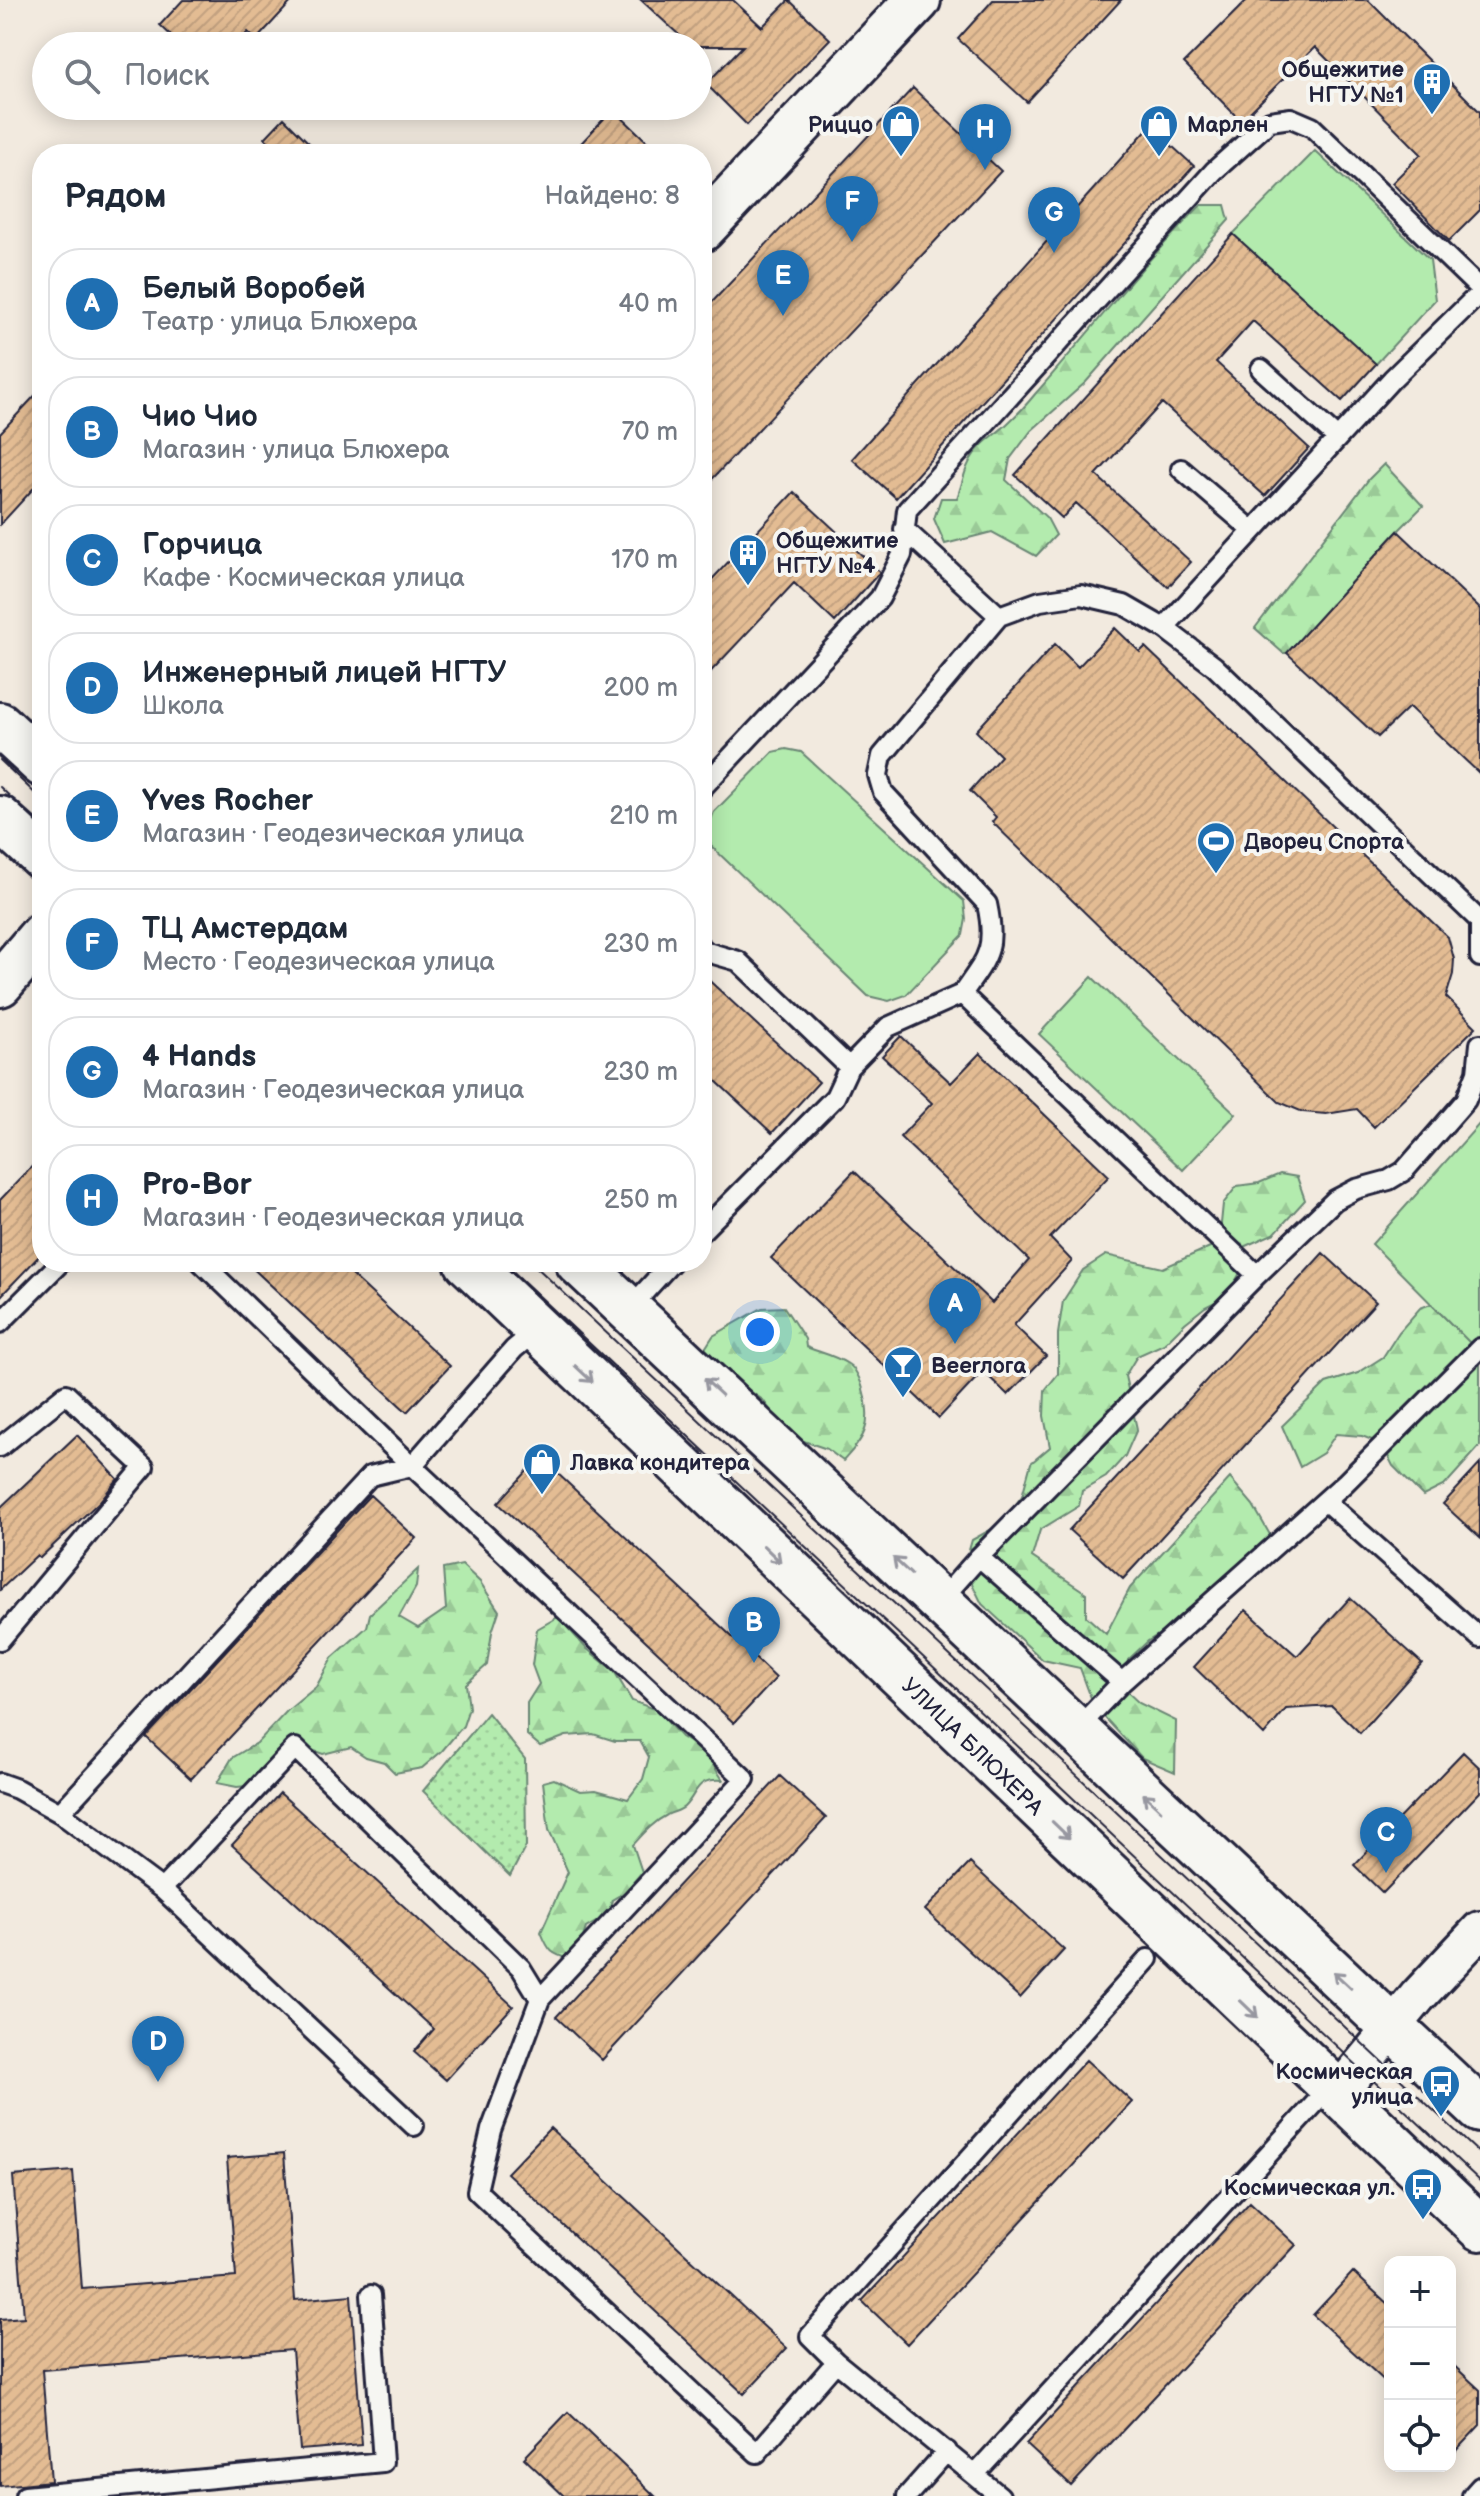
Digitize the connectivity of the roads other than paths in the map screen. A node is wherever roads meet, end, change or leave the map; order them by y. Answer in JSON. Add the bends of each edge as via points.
{"nodes":[{"id":1,"x":918,"y":0,"type":"edge"},
{"id":2,"x":712,"y":218,"type":"edge"},
{"id":3,"x":1480,"y":291,"type":"edge"},
{"id":4,"x":1261,"y":369,"type":"dead end"},
{"id":5,"x":1337,"y":438,"type":"junction"},
{"id":6,"x":1181,"y":469,"type":"dead end"},
{"id":7,"x":904,"y":529,"type":"junction"},
{"id":8,"x":1252,"y":530,"type":"junction"},
{"id":9,"x":999,"y":616,"type":"junction"},
{"id":10,"x":1164,"y":628,"type":"junction"},
{"id":11,"x":0,"y":725,"type":"edge"},
{"id":12,"x":32,"y":755,"type":"edge"},
{"id":13,"x":712,"y":777,"type":"edge"},
{"id":14,"x":0,"y":819,"type":"edge"},
{"id":15,"x":32,"y":848,"type":"edge"},
{"id":16,"x":1479,"y":920,"type":"edge"},
{"id":17,"x":32,"y":947,"type":"edge"},
{"id":18,"x":712,"y":953,"type":"edge"},
{"id":19,"x":1480,"y":957,"type":"edge"},
{"id":20,"x":0,"y":984,"type":"edge"},
{"id":21,"x":962,"y":994,"type":"junction"},
{"id":22,"x":1480,"y":1044,"type":"edge"},
{"id":23,"x":849,"y":1067,"type":"junction"},
{"id":24,"x":712,"y":1221,"type":"edge"},
{"id":25,"x":51,"y":1272,"type":"edge"},
{"id":26,"x":211,"y":1272,"type":"edge"},
{"id":27,"x":477,"y":1272,"type":"edge"},
{"id":28,"x":589,"y":1272,"type":"edge"},
{"id":29,"x":663,"y":1272,"type":"edge"},
{"id":30,"x":1257,"y":1275,"type":"junction"},
{"id":31,"x":629,"y":1309,"type":"junction"},
{"id":32,"x":0,"y":1323,"type":"edge"},
{"id":33,"x":538,"y":1330,"type":"junction"},
{"id":34,"x":1480,"y":1348,"type":"edge"},
{"id":35,"x":0,"y":1447,"type":"edge"},
{"id":36,"x":412,"y":1466,"type":"junction"},
{"id":37,"x":1325,"y":1501,"type":"junction"},
{"id":38,"x":979,"y":1557,"type":"junction"},
{"id":39,"x":939,"y":1602,"type":"junction"},
{"id":40,"x":1480,"y":1638,"type":"edge"},
{"id":41,"x":0,"y":1640,"type":"edge"},
{"id":42,"x":1122,"y":1682,"type":"junction"},
{"id":43,"x":1075,"y":1731,"type":"junction"},
{"id":44,"x":0,"y":1783,"type":"edge"},
{"id":45,"x":60,"y":1813,"type":"junction"},
{"id":46,"x":162,"y":1889,"type":"junction"},
{"id":47,"x":1480,"y":1930,"type":"edge"},
{"id":48,"x":1148,"y":1959,"type":"dead end"},
{"id":49,"x":540,"y":1999,"type":"junction"},
{"id":50,"x":1393,"y":2027,"type":"junction"},
{"id":51,"x":1334,"y":2089,"type":"junction"},
{"id":52,"x":1480,"y":2110,"type":"edge"},
{"id":53,"x":414,"y":2126,"type":"dead end"},
{"id":54,"x":1480,"y":2228,"type":"edge"},
{"id":55,"x":371,"y":2295,"type":"dead end"},
{"id":56,"x":836,"y":2362,"type":"junction"},
{"id":57,"x":947,"y":2451,"type":"junction"},
{"id":58,"x":975,"y":2474,"type":"junction"},
{"id":59,"x":1480,"y":2487,"type":"edge"},
{"id":60,"x":25,"y":2496,"type":"edge"},
{"id":61,"x":907,"y":2496,"type":"edge"},
{"id":62,"x":1000,"y":2496,"type":"edge"},
{"id":63,"x":1472,"y":2496,"type":"edge"}],
"edges":[{"from":1,"to":2,"type":"street"},
{"from":3,"to":5,"type":"lane"},
{"from":3,"to":7,"type":"lane","via":[[1312,127],[1291,118],[1270,121],[1214,171],[907,510]]},
{"from":4,"to":5,"type":"lane"},
{"from":5,"to":8,"type":"lane"},
{"from":6,"to":8,"type":"lane"},
{"from":7,"to":9,"type":"lane"},
{"from":7,"to":13,"type":"lane","via":[[902,555],[880,598]]},
{"from":8,"to":10,"type":"lane"},
{"from":9,"to":10,"type":"lane","via":[[1040,601],[1081,595],[1124,605]]},
{"from":9,"to":21,"type":"lane","via":[[882,756],[878,775],[883,792],[987,904],[989,954]]},
{"from":10,"to":16,"type":"lane","via":[[1214,666]]},
{"from":11,"to":12,"type":"street"},
{"from":14,"to":15,"type":"street"},
{"from":16,"to":19,"type":"lane"},
{"from":17,"to":20,"type":"street"},
{"from":18,"to":23,"type":"lane","via":[[738,961]]},
{"from":21,"to":23,"type":"lane","via":[[888,1027]]},
{"from":21,"to":30,"type":"lane"},
{"from":22,"to":30,"type":"lane","via":[[1466,1100],[1404,1171],[1335,1200]]},
{"from":23,"to":24,"type":"lane","via":[[835,1097]]},
{"from":25,"to":32,"type":"lane"},
{"from":26,"to":36,"type":"lane"},
{"from":27,"to":33,"type":"street","name":"УЛИЦА БЛЮХЕРА"},
{"from":28,"to":31,"type":"street"},
{"from":29,"to":31,"type":"lane"},
{"from":30,"to":38,"type":"lane"},
{"from":39,"to":31,"type":"street","one_way":true},
{"from":33,"to":36,"type":"lane","via":[[514,1349]]},
{"from":33,"to":51,"type":"street","name":"УЛИЦА БЛЮХЕРА","one_way":true},
{"from":34,"to":37,"type":"lane"},
{"from":35,"to":41,"type":"lane","via":[[66,1394],[144,1467]]},
{"from":36,"to":45,"type":"lane","via":[[370,1476]]},
{"from":36,"to":49,"type":"lane","via":[[745,1779]]},
{"from":37,"to":40,"type":"lane"},
{"from":37,"to":42,"type":"lane"},
{"from":38,"to":39,"type":"lane"},
{"from":38,"to":42,"type":"lane"},
{"from":39,"to":43,"type":"street"},
{"from":42,"to":43,"type":"lane"},
{"from":50,"to":43,"type":"street","one_way":true},
{"from":44,"to":45,"type":"lane"},
{"from":45,"to":46,"type":"lane"},
{"from":46,"to":49,"type":"lane","via":[[295,1748],[521,1968]]},
{"from":46,"to":53,"type":"lane"},
{"from":47,"to":50,"type":"street"},
{"from":48,"to":56,"type":"lane","via":[[810,2336]]},
{"from":49,"to":56,"type":"lane","via":[[491,2130],[477,2191],[757,2453]]},
{"from":50,"to":51,"type":"street"},
{"from":50,"to":52,"type":"street"},
{"from":51,"to":54,"type":"street","name":"УЛИЦА БЛЮХЕРА"},
{"from":51,"to":58,"type":"lane"},
{"from":55,"to":60,"type":"lane","via":[[383,2462]]},
{"from":56,"to":57,"type":"lane"},
{"from":57,"to":58,"type":"lane"},
{"from":57,"to":61,"type":"lane"},
{"from":58,"to":62,"type":"lane"},
{"from":59,"to":63,"type":"lane"}]}
